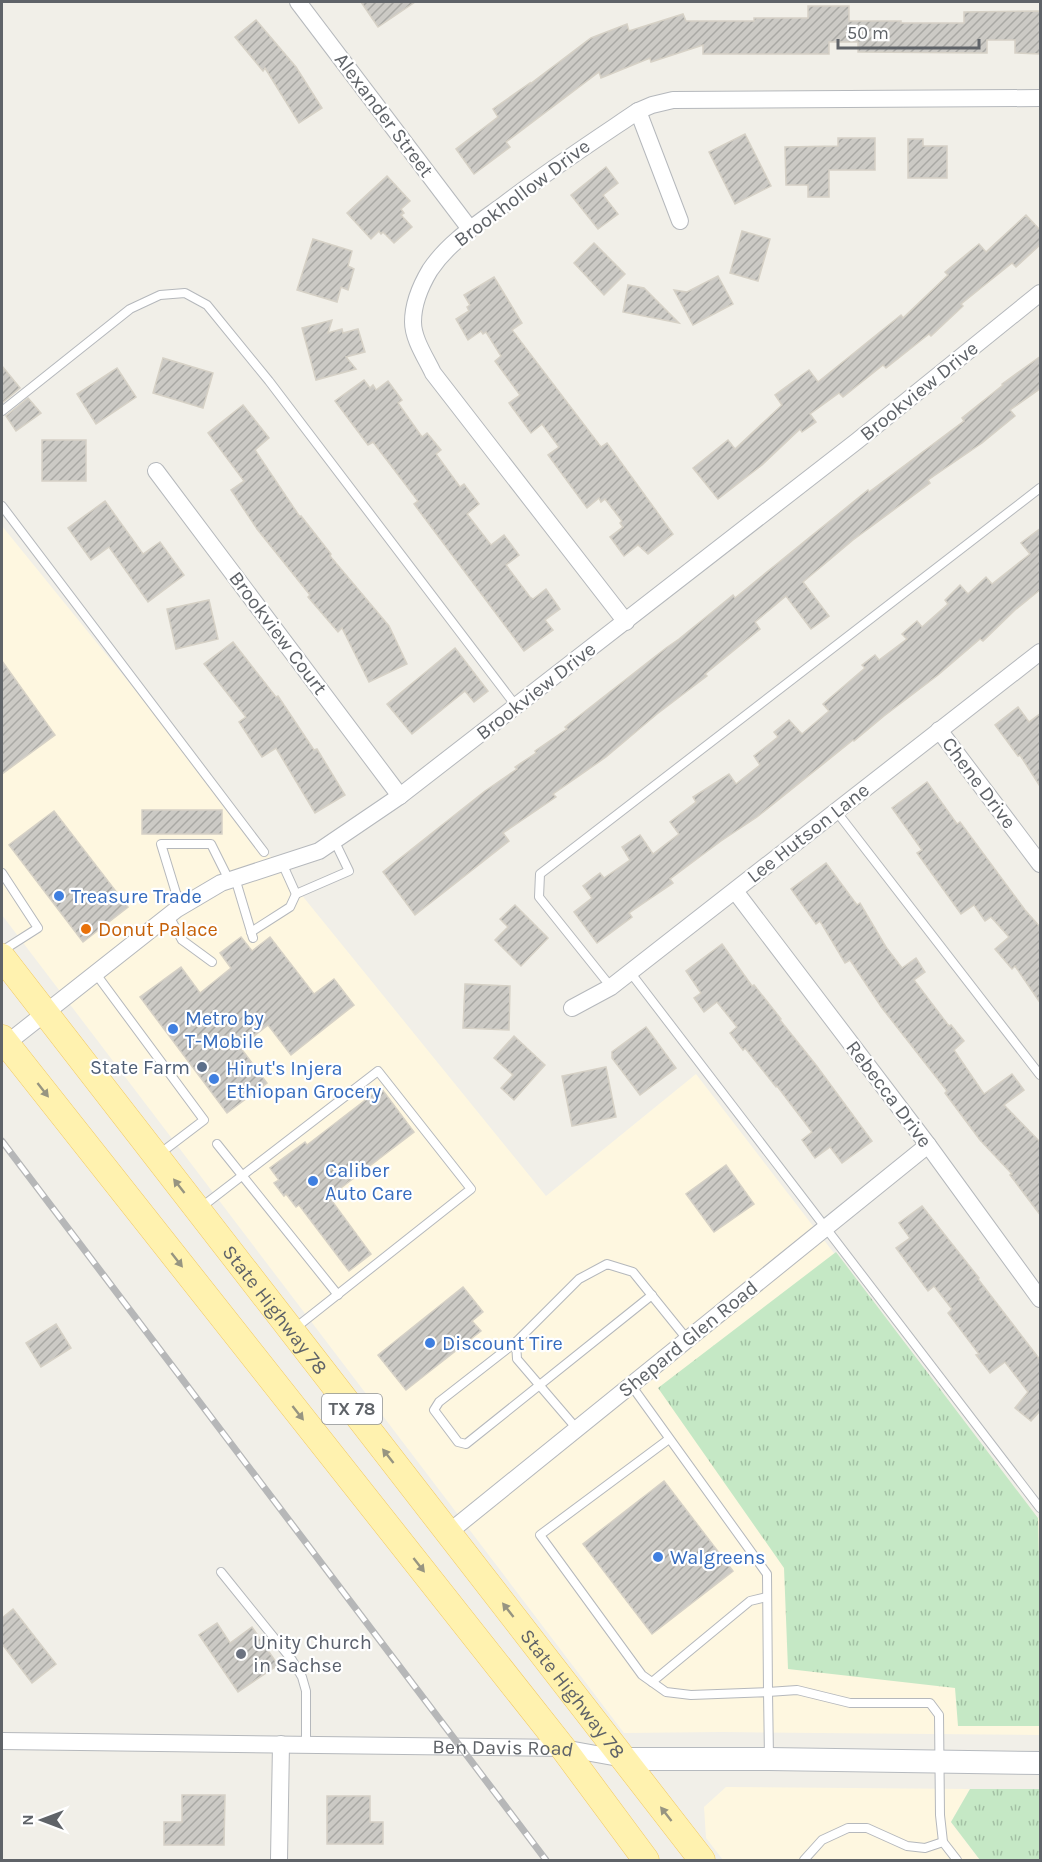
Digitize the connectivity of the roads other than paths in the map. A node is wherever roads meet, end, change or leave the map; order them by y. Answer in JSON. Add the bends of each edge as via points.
{"nodes":[{"id":1,"x":298,"y":2,"type":"edge"},
{"id":2,"x":1041,"y":98,"type":"edge"},
{"id":3,"x":638,"y":111,"type":"junction"},
{"id":4,"x":680,"y":221,"type":"dead end"},
{"id":5,"x":470,"y":229,"type":"junction"},
{"id":6,"x":1041,"y":293,"type":"edge"},
{"id":7,"x":2,"y":411,"type":"edge"},
{"id":8,"x":156,"y":471,"type":"dead end"},
{"id":9,"x":1041,"y":488,"type":"edge"},
{"id":10,"x":2,"y":506,"type":"edge"},
{"id":11,"x":626,"y":622,"type":"junction"},
{"id":12,"x":1041,"y":652,"type":"edge"},
{"id":13,"x":516,"y":706,"type":"junction"},
{"id":14,"x":939,"y":730,"type":"junction"},
{"id":15,"x":400,"y":796,"type":"junction"},
{"id":16,"x":835,"y":811,"type":"junction"},
{"id":17,"x":334,"y":840,"type":"junction"},
{"id":18,"x":264,"y":852,"type":"dead end"},
{"id":19,"x":282,"y":863,"type":"junction"},
{"id":20,"x":1041,"y":864,"type":"edge"},
{"id":21,"x":2,"y":873,"type":"edge"},
{"id":22,"x":232,"y":879,"type":"junction"},
{"id":23,"x":735,"y":891,"type":"junction"},
{"id":24,"x":296,"y":894,"type":"junction"},
{"id":25,"x":184,"y":905,"type":"junction"},
{"id":26,"x":168,"y":916,"type":"junction"},
{"id":27,"x":2,"y":951,"type":"edge"},
{"id":28,"x":2,"y":957,"type":"edge"},
{"id":29,"x":212,"y":962,"type":"dead end"},
{"id":30,"x":630,"y":972,"type":"junction"},
{"id":31,"x":96,"y":974,"type":"junction"},
{"id":32,"x":611,"y":987,"type":"junction"},
{"id":33,"x":572,"y":1008,"type":"dead end"},
{"id":34,"x":45,"y":1014,"type":"junction"},
{"id":35,"x":4,"y":1041,"type":"edge"},
{"id":36,"x":1041,"y":1075,"type":"edge"},
{"id":37,"x":217,"y":1144,"type":"dead end"},
{"id":38,"x":928,"y":1145,"type":"junction"},
{"id":39,"x":155,"y":1157,"type":"junction"},
{"id":40,"x":242,"y":1176,"type":"junction"},
{"id":41,"x":197,"y":1211,"type":"junction"},
{"id":42,"x":825,"y":1227,"type":"junction"},
{"id":43,"x":338,"y":1295,"type":"junction"},
{"id":44,"x":652,"y":1295,"type":"junction"},
{"id":45,"x":1041,"y":1299,"type":"edge"},
{"id":46,"x":291,"y":1332,"type":"junction"},
{"id":47,"x":687,"y":1340,"type":"junction"},
{"id":48,"x":516,"y":1342,"type":"junction"},
{"id":49,"x":538,"y":1385,"type":"junction"},
{"id":50,"x":631,"y":1385,"type":"junction"},
{"id":51,"x":577,"y":1429,"type":"junction"},
{"id":52,"x":669,"y":1439,"type":"junction"},
{"id":53,"x":1041,"y":1508,"type":"edge"},
{"id":54,"x":448,"y":1533,"type":"junction"},
{"id":55,"x":221,"y":1572,"type":"dead end"},
{"id":56,"x":767,"y":1597,"type":"junction"},
{"id":57,"x":652,"y":1682,"type":"junction"},
{"id":58,"x":768,"y":1692,"type":"junction"},
{"id":59,"x":2,"y":1741,"type":"edge"},
{"id":60,"x":281,"y":1744,"type":"junction"},
{"id":61,"x":306,"y":1745,"type":"junction"},
{"id":62,"x":563,"y":1748,"type":"junction"},
{"id":63,"x":624,"y":1759,"type":"junction"},
{"id":64,"x":769,"y":1759,"type":"junction"},
{"id":65,"x":940,"y":1761,"type":"junction"},
{"id":66,"x":1041,"y":1763,"type":"edge"},
{"id":67,"x":943,"y":1842,"type":"junction"},
{"id":68,"x":279,"y":1860,"type":"edge"},
{"id":69,"x":646,"y":1860,"type":"edge"},
{"id":70,"x":702,"y":1860,"type":"edge"},
{"id":71,"x":804,"y":1860,"type":"edge"},
{"id":72,"x":957,"y":1860,"type":"edge"}],
"edges":[{"from":1,"to":5,"type":"street","name":"Alexander Street"},
{"from":2,"to":3,"type":"street","name":"Brookhollow Drive","via":[[673,100]]},
{"from":3,"to":4,"type":"street"},
{"from":3,"to":5,"type":"street","name":"Brookhollow Drive","via":[[553,167]]},
{"from":5,"to":11,"type":"street","name":"Brookhollow Drive","via":[[430,271],[416,300],[413,324],[418,343],[433,373]]},
{"from":6,"to":11,"type":"street","name":"Brookview Drive"},
{"from":7,"to":13,"type":"lane","via":[[130,309],[160,295],[185,293],[207,305]]},
{"from":8,"to":15,"type":"street","name":"Brookview Court"},
{"from":9,"to":32,"type":"lane","via":[[540,874],[538,897]]},
{"from":10,"to":18,"type":"lane"},
{"from":11,"to":13,"type":"street","name":"Brookview Drive"},
{"from":12,"to":14,"type":"street","name":"Lee Hutson Lane"},
{"from":13,"to":15,"type":"street","name":"Brookview Drive"},
{"from":14,"to":16,"type":"street","name":"Lee Hutson Lane"},
{"from":14,"to":20,"type":"street","name":"Chene Drive"},
{"from":15,"to":17,"type":"street","name":"Brookview Drive"},
{"from":16,"to":23,"type":"street","name":"Lee Hutson Lane"},
{"from":16,"to":36,"type":"lane"},
{"from":17,"to":19,"type":"street","name":"Brookview Drive","via":[[319,850]]},
{"from":17,"to":24,"type":"lane","via":[[350,871]]},
{"from":19,"to":22,"type":"street","name":"Brookview Drive"},
{"from":19,"to":24,"type":"lane"},
{"from":21,"to":27,"type":"lane","via":[[38,928]]},
{"from":22,"to":24,"type":"lane","via":[[252,935],[290,907]]},
{"from":22,"to":25,"type":"street","name":"Brookview Drive"},
{"from":22,"to":25,"type":"lane","via":[[211,844],[161,844],[176,893]]},
{"from":23,"to":30,"type":"street","name":"Lee Hutson Lane"},
{"from":23,"to":38,"type":"street","name":"Rebecca Drive"},
{"from":25,"to":26,"type":"street","name":"Brookview Drive"},
{"from":26,"to":29,"type":"lane","via":[[182,940]]},
{"from":26,"to":31,"type":"street","name":"Brookview Drive"},
{"from":28,"to":34,"type":"main road","name":"State Highway 78","number":"TX 78"},
{"from":30,"to":32,"type":"street","name":"Lee Hutson Lane"},
{"from":30,"to":42,"type":"lane"},
{"from":31,"to":34,"type":"street","name":"Brookview Drive"},
{"from":31,"to":39,"type":"lane","via":[[204,1120]]},
{"from":32,"to":33,"type":"street","name":"Lee Hutson Lane"},
{"from":34,"to":35,"type":"street","name":"Brookview Drive"},
{"from":34,"to":39,"type":"main road","name":"State Highway 78","number":"TX 78"},
{"from":35,"to":62,"type":"main road","number":"TX 78","one_way":true},
{"from":37,"to":40,"type":"lane"},
{"from":38,"to":42,"type":"street","name":"Shepard Glen Road"},
{"from":38,"to":45,"type":"street","name":"Rebecca Drive"},
{"from":41,"to":39,"type":"main road","name":"State Highway 78","number":"TX 78","one_way":true},
{"from":40,"to":41,"type":"lane"},
{"from":40,"to":43,"type":"lane"},
{"from":40,"to":43,"type":"lane","via":[[378,1071],[471,1188]]},
{"from":41,"to":46,"type":"main road","name":"State Highway 78","number":"TX 78"},
{"from":42,"to":47,"type":"street","name":"Shepard Glen Road"},
{"from":42,"to":53,"type":"lane"},
{"from":43,"to":46,"type":"lane"},
{"from":44,"to":47,"type":"lane"},
{"from":44,"to":48,"type":"lane","via":[[633,1272],[607,1264],[579,1279]]},
{"from":44,"to":49,"type":"lane"},
{"from":54,"to":46,"type":"main road","name":"State Highway 78","number":"TX 78","one_way":true},
{"from":47,"to":50,"type":"street","name":"Shepard Glen Road"},
{"from":48,"to":49,"type":"lane","via":[[517,1359]]},
{"from":48,"to":49,"type":"lane","via":[[434,1410],[458,1442],[466,1444]]},
{"from":49,"to":51,"type":"lane"},
{"from":50,"to":51,"type":"street","name":"Shepard Glen Road"},
{"from":50,"to":52,"type":"lane"},
{"from":51,"to":54,"type":"street","name":"Shepard Glen Road"},
{"from":52,"to":56,"type":"lane","via":[[767,1574]]},
{"from":52,"to":57,"type":"lane","via":[[540,1535],[642,1675]]},
{"from":63,"to":54,"type":"main road","name":"State Highway 78","number":"TX 78","one_way":true},
{"from":55,"to":61,"type":"lane","via":[[302,1677],[306,1690]]},
{"from":56,"to":57,"type":"lane","via":[[750,1601]]},
{"from":56,"to":58,"type":"lane"},
{"from":57,"to":58,"type":"lane","via":[[666,1692],[692,1695]]},
{"from":58,"to":64,"type":"lane"},
{"from":58,"to":65,"type":"lane","via":[[797,1690],[850,1703],[930,1703],[939,1715]]},
{"from":59,"to":60,"type":"street","name":"Ben Davis Road"},
{"from":60,"to":61,"type":"street","name":"Ben Davis Road"},
{"from":60,"to":68,"type":"street"},
{"from":61,"to":62,"type":"street","name":"Ben Davis Road"},
{"from":62,"to":63,"type":"street","name":"Ben Davis Road"},
{"from":62,"to":69,"type":"main road","number":"TX 78"},
{"from":63,"to":64,"type":"street","name":"Ben Davis Road"},
{"from":70,"to":63,"type":"main road","name":"State Highway 78","number":"TX 78","one_way":true},
{"from":64,"to":65,"type":"street","name":"Ben Davis Road"},
{"from":65,"to":66,"type":"street","name":"Ben Davis Road"},
{"from":65,"to":67,"type":"lane"},
{"from":67,"to":71,"type":"lane","via":[[926,1848],[907,1846],[867,1828],[848,1828],[822,1840]]},
{"from":67,"to":72,"type":"lane"}]}
